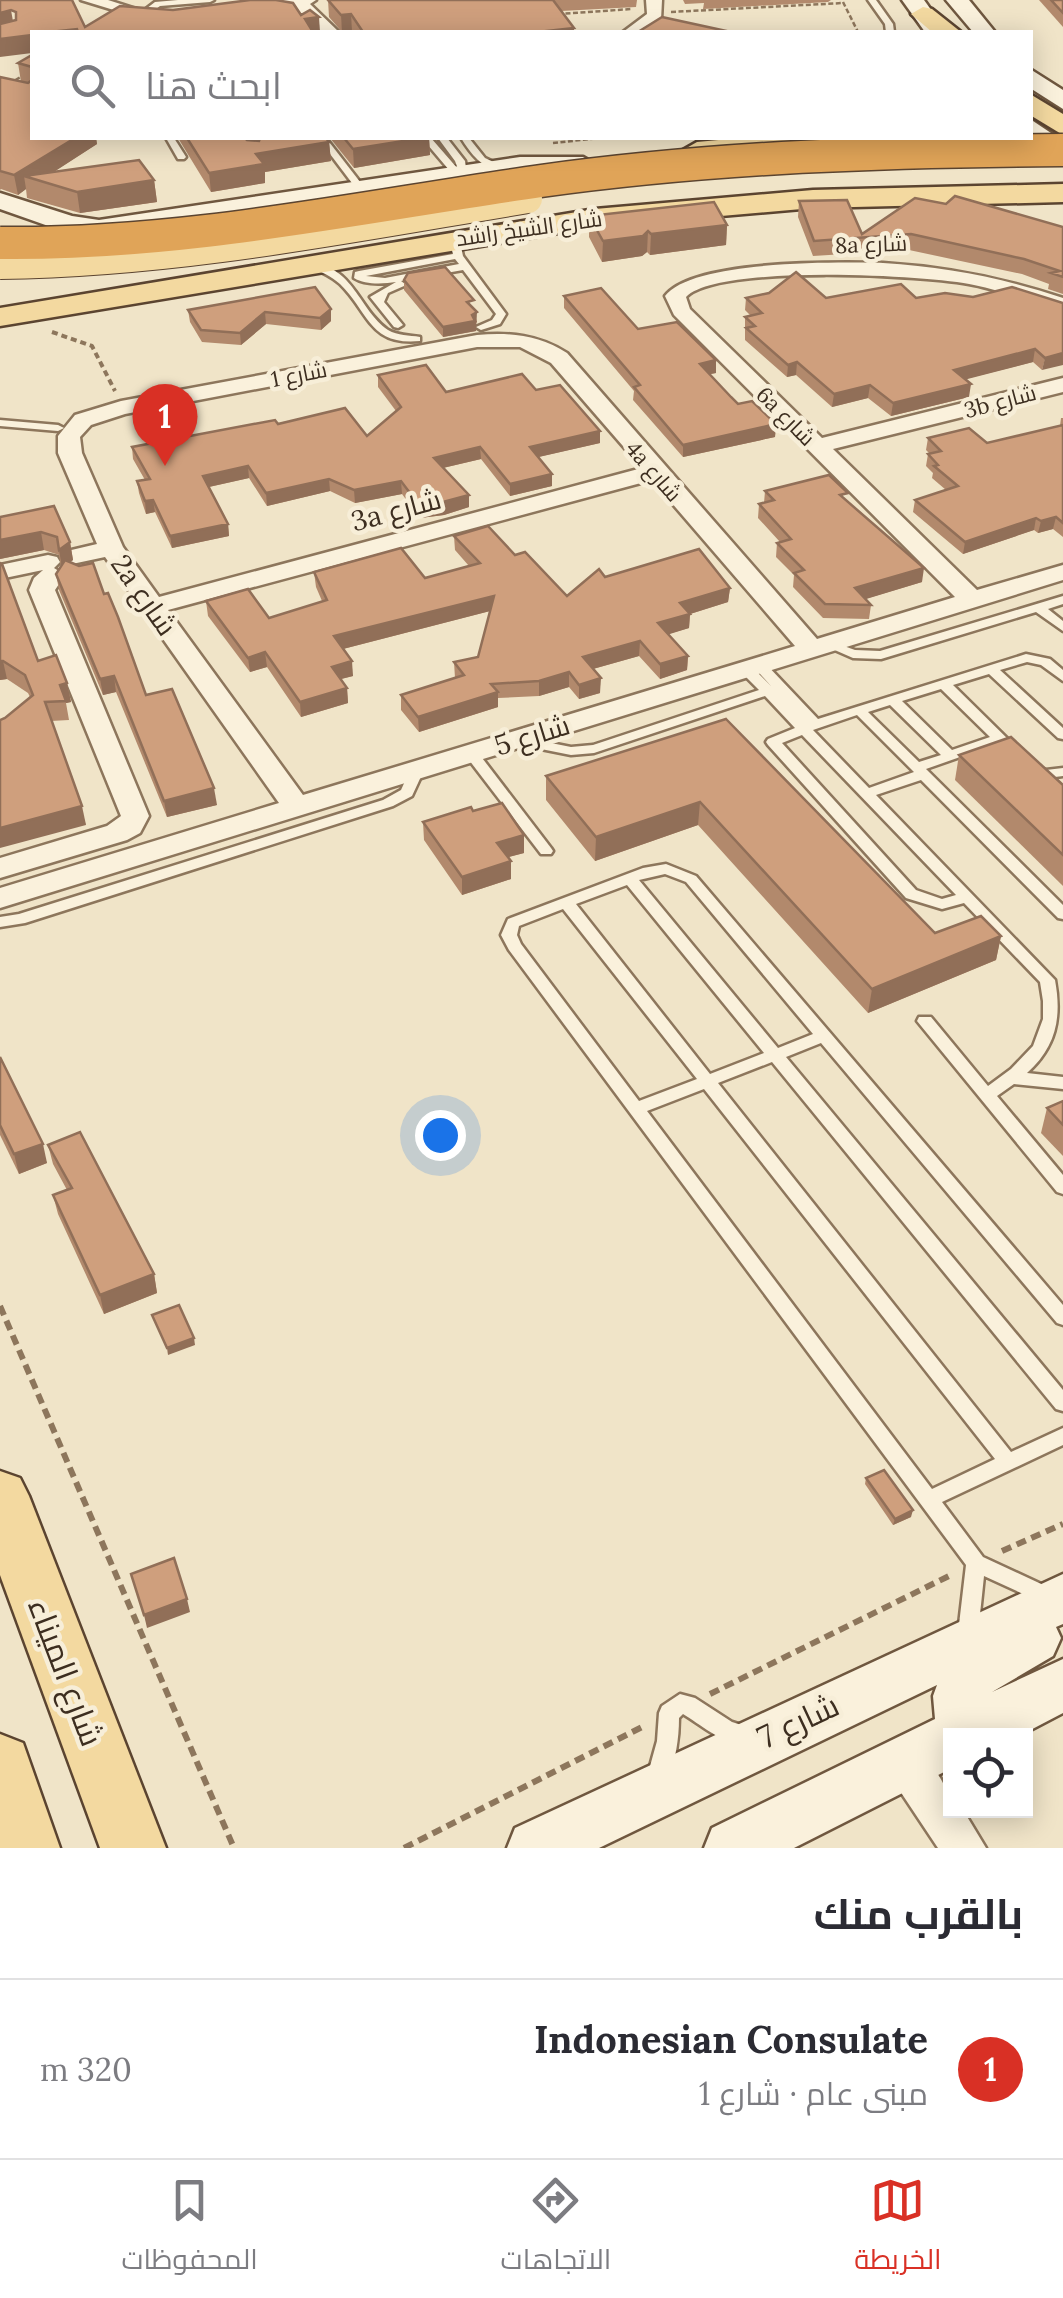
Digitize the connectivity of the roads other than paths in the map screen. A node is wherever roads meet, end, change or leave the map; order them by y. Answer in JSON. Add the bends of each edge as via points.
{"nodes":[{"id":1,"x":89,"y":0,"type":"edge"},
{"id":2,"x":318,"y":0,"type":"edge"},
{"id":3,"x":872,"y":0,"type":"edge"},
{"id":4,"x":956,"y":0,"type":"edge"},
{"id":5,"x":302,"y":1,"type":"edge"},
{"id":6,"x":656,"y":5,"type":"edge"},
{"id":7,"x":224,"y":7,"type":"edge"},
{"id":8,"x":328,"y":27,"type":"edge"},
{"id":9,"x":633,"y":30,"type":"edge"},
{"id":10,"x":890,"y":30,"type":"edge"},
{"id":11,"x":982,"y":30,"type":"edge"},
{"id":12,"x":1033,"y":75,"type":"edge"},
{"id":13,"x":1033,"y":82,"type":"edge"},
{"id":14,"x":1063,"y":90,"type":"edge"},
{"id":15,"x":1033,"y":106,"type":"edge"},
{"id":16,"x":171,"y":140,"type":"edge"},
{"id":17,"x":323,"y":140,"type":"edge"},
{"id":18,"x":429,"y":140,"type":"edge"},
{"id":19,"x":444,"y":140,"type":"edge"},
{"id":20,"x":467,"y":140,"type":"edge"},
{"id":21,"x":777,"y":140,"type":"edge"},
{"id":22,"x":1056,"y":141,"type":"edge"},
{"id":23,"x":182,"y":157,"type":"dead end"},
{"id":24,"x":583,"y":164,"type":"junction"},
{"id":25,"x":499,"y":168,"type":"junction"},
{"id":26,"x":461,"y":174,"type":"junction"},
{"id":27,"x":361,"y":189,"type":"junction"},
{"id":28,"x":1063,"y":193,"type":"edge"},
{"id":29,"x":974,"y":194,"type":"junction"},
{"id":30,"x":813,"y":198,"type":"junction"},
{"id":31,"x":0,"y":202,"type":"edge"},
{"id":32,"x":1063,"y":205,"type":"edge"},
{"id":33,"x":0,"y":243,"type":"edge"},
{"id":34,"x":457,"y":252,"type":"junction"},
{"id":35,"x":315,"y":264,"type":"junction"},
{"id":36,"x":8,"y":266,"type":"edge"},
{"id":37,"x":357,"y":277,"type":"junction"},
{"id":38,"x":678,"y":292,"type":"joint"},
{"id":39,"x":97,"y":300,"type":"junction"},
{"id":40,"x":379,"y":302,"type":"junction"},
{"id":41,"x":1063,"y":304,"type":"edge"},
{"id":42,"x":0,"y":317,"type":"edge"},
{"id":43,"x":398,"y":325,"type":"dead end"},
{"id":44,"x":478,"y":329,"type":"junction"},
{"id":45,"x":413,"y":335,"type":"dead end"},
{"id":46,"x":529,"y":337,"type":"joint"},
{"id":47,"x":1063,"y":384,"type":"edge"},
{"id":48,"x":0,"y":422,"type":"edge"},
{"id":49,"x":66,"y":425,"type":"junction"},
{"id":50,"x":819,"y":449,"type":"junction"},
{"id":51,"x":654,"y":472,"type":"junction"},
{"id":52,"x":116,"y":555,"type":"junction"},
{"id":53,"x":62,"y":566,"type":"junction"},
{"id":54,"x":0,"y":572,"type":"edge"},
{"id":55,"x":1063,"y":572,"type":"edge"},
{"id":56,"x":978,"y":598,"type":"junction"},
{"id":57,"x":1063,"y":600,"type":"edge"},
{"id":58,"x":154,"y":606,"type":"junction"},
{"id":59,"x":1038,"y":608,"type":"junction"},
{"id":60,"x":1063,"y":628,"type":"edge"},
{"id":61,"x":820,"y":647,"type":"junction"},
{"id":62,"x":991,"y":669,"type":"junction"},
{"id":63,"x":1063,"y":676,"type":"edge"},
{"id":64,"x":763,"y":678,"type":"junction"},
{"id":65,"x":943,"y":684,"type":"junction"},
{"id":66,"x":892,"y":700,"type":"junction"},
{"id":67,"x":858,"y":710,"type":"junction"},
{"id":68,"x":808,"y":726,"type":"junction"},
{"id":69,"x":1063,"y":735,"type":"edge"},
{"id":70,"x":1000,"y":738,"type":"junction"},
{"id":71,"x":471,"y":754,"type":"junction"},
{"id":72,"x":950,"y":756,"type":"junction"},
{"id":73,"x":417,"y":770,"type":"junction"},
{"id":74,"x":920,"y":771,"type":"junction"},
{"id":75,"x":1063,"y":772,"type":"edge"},
{"id":76,"x":866,"y":794,"type":"junction"},
{"id":77,"x":288,"y":809,"type":"junction"},
{"id":78,"x":546,"y":851,"type":"dead end"},
{"id":79,"x":0,"y":868,"type":"edge"},
{"id":80,"x":629,"y":878,"type":"junction"},
{"id":81,"x":967,"y":897,"type":"junction"},
{"id":82,"x":0,"y":898,"type":"edge"},
{"id":83,"x":565,"y":901,"type":"junction"},
{"id":84,"x":1063,"y":914,"type":"edge"},
{"id":85,"x":0,"y":922,"type":"edge"},
{"id":86,"x":1060,"y":995,"type":"edge"},
{"id":87,"x":924,"y":1021,"type":"dead end"},
{"id":88,"x":824,"y":1036,"type":"junction"},
{"id":89,"x":775,"y":1054,"type":"junction"},
{"id":90,"x":1013,"y":1078,"type":"junction"},
{"id":91,"x":707,"y":1081,"type":"junction"},
{"id":92,"x":1063,"y":1083,"type":"edge"},
{"id":93,"x":987,"y":1096,"type":"junction"},
{"id":94,"x":636,"y":1109,"type":"junction"},
{"id":95,"x":1063,"y":1187,"type":"edge"},
{"id":96,"x":1063,"y":1318,"type":"edge"},
{"id":97,"x":1063,"y":1403,"type":"edge"},
{"id":98,"x":1063,"y":1436,"type":"edge"},
{"id":99,"x":1008,"y":1462,"type":"junction"},
{"id":100,"x":0,"y":1496,"type":"edge"},
{"id":101,"x":928,"y":1499,"type":"junction"},
{"id":102,"x":976,"y":1563,"type":"junction"},
{"id":103,"x":1062,"y":1606,"type":"edge"},
{"id":104,"x":966,"y":1641,"type":"junction"},
{"id":105,"x":1063,"y":1684,"type":"edge"},
{"id":106,"x":950,"y":1728,"type":"edge"},
{"id":107,"x":975,"y":1728,"type":"edge"},
{"id":108,"x":763,"y":1737,"type":"junction"},
{"id":109,"x":943,"y":1744,"type":"edge"},
{"id":110,"x":0,"y":1765,"type":"edge"},
{"id":111,"x":648,"y":1794,"type":"junction"},
{"id":112,"x":959,"y":1818,"type":"edge"},
{"id":113,"x":751,"y":1843,"type":"edge"},
{"id":114,"x":133,"y":1847,"type":"edge"},
{"id":115,"x":28,"y":1848,"type":"edge"},
{"id":116,"x":536,"y":1848,"type":"edge"},
{"id":117,"x":964,"y":1848,"type":"edge"}],
"edges":[{"from":1,"to":7,"type":"street","via":[[179,18]]},
{"from":2,"to":8,"type":"street"},
{"from":3,"to":10,"type":"lane"},
{"from":4,"to":11,"type":"main road"},
{"from":5,"to":7,"type":"street"},
{"from":5,"to":8,"type":"street"},
{"from":6,"to":9,"type":"street"},
{"from":12,"to":14,"type":"main road"},
{"from":13,"to":22,"type":"main road"},
{"from":15,"to":22,"type":"main road"},
{"from":16,"to":23,"type":"lane"},
{"from":17,"to":27,"type":"lane"},
{"from":18,"to":26,"type":"lane"},
{"from":19,"to":26,"type":"lane","via":[[460,160]]},
{"from":20,"to":25,"type":"lane","via":[[482,160]]},
{"from":21,"to":24,"type":"main road"},
{"from":22,"to":30,"type":"main road","via":[[899,185]]},
{"from":22,"to":33,"type":"highway","bridge":true,"via":[[724,160],[538,181],[203,237]]},
{"from":22,"to":34,"type":"main road","via":[[888,180],[586,204]]},
{"from":22,"to":36,"type":"main road","bridge":true,"via":[[492,204],[223,252]]},
{"from":24,"to":25,"type":"main road"},
{"from":24,"to":36,"type":"main road","via":[[290,210]]},
{"from":25,"to":26,"type":"main road"},
{"from":26,"to":27,"type":"main road"},
{"from":27,"to":31,"type":"main road","via":[[99,228]]},
{"from":28,"to":29,"type":"main road","name":"شارع الشيخ راشد"},
{"from":29,"to":30,"type":"main road","name":"شارع الشيخ راشد"},
{"from":29,"to":32,"type":"main road"},
{"from":30,"to":34,"type":"main road","name":"شارع الشيخ راشد","via":[[654,211]]},
{"from":34,"to":35,"type":"main road","name":"شارع الشيخ راشد"},
{"from":34,"to":37,"type":"lane","via":[[392,280]]},
{"from":34,"to":39,"type":"main road","via":[[220,270]]},
{"from":34,"to":40,"type":"lane","via":[[381,293]]},
{"from":34,"to":44,"type":"lane","via":[[501,314]]},
{"from":35,"to":37,"type":"lane"},
{"from":35,"to":39,"type":"main road","name":"شارع الشيخ راشد"},
{"from":35,"to":45,"type":"lane","via":[[343,277],[374,322]]},
{"from":37,"to":40,"type":"lane"},
{"from":38,"to":41,"type":"street","name":"8a شارع","via":[[710,280],[906,267]]},
{"from":38,"to":50,"type":"street","name":"6a شارع","via":[[680,312]]},
{"from":39,"to":42,"type":"main road","name":"شارع الشيخ راشد"},
{"from":40,"to":43,"type":"lane"},
{"from":44,"to":46,"type":"street","name":"شارع 1"},
{"from":44,"to":49,"type":"street","name":"شارع 1","via":[[120,404]]},
{"from":46,"to":51,"type":"street","name":"4a شارع","via":[[559,358]]},
{"from":47,"to":50,"type":"street","name":"3b شارع"},
{"from":48,"to":49,"type":"lane"},
{"from":49,"to":52,"type":"street","name":"2a شارع","via":[[70,453]]},
{"from":50,"to":56,"type":"street","name":"6a شارع"},
{"from":51,"to":58,"type":"street","name":"3a شارع"},
{"from":51,"to":61,"type":"street","name":"4a شارع"},
{"from":52,"to":53,"type":"street"},
{"from":52,"to":58,"type":"street","name":"2a شارع"},
{"from":53,"to":54,"type":"street"},
{"from":53,"to":79,"type":"street","via":[[42,590],[135,816],[116,833]]},
{"from":55,"to":56,"type":"street","name":"شارع 5"},
{"from":56,"to":61,"type":"street","name":"شارع 5"},
{"from":57,"to":59,"type":"lane"},
{"from":58,"to":77,"type":"street","name":"2a شارع"},
{"from":59,"to":60,"type":"lane"},
{"from":59,"to":61,"type":"lane","via":[[880,655]]},
{"from":61,"to":64,"type":"street","name":"شارع 5"},
{"from":62,"to":63,"type":"lane","via":[[1033,658]]},
{"from":62,"to":65,"type":"lane"},
{"from":62,"to":69,"type":"lane"},
{"from":64,"to":68,"type":"lane"},
{"from":64,"to":71,"type":"street","name":"شارع 5"},
{"from":65,"to":66,"type":"lane"},
{"from":65,"to":70,"type":"lane"},
{"from":66,"to":67,"type":"lane"},
{"from":66,"to":72,"type":"lane"},
{"from":67,"to":68,"type":"lane"},
{"from":67,"to":74,"type":"lane"},
{"from":68,"to":76,"type":"lane"},
{"from":68,"to":81,"type":"lane","via":[[777,737],[774,747],[904,888],[931,902]]},
{"from":70,"to":72,"type":"lane"},
{"from":70,"to":75,"type":"lane","via":[[1034,770]]},
{"from":71,"to":73,"type":"street","name":"شارع 5"},
{"from":71,"to":78,"type":"lane"},
{"from":72,"to":74,"type":"lane"},
{"from":73,"to":77,"type":"street","name":"شارع 5"},
{"from":73,"to":85,"type":"lane","via":[[406,793],[388,803]]},
{"from":74,"to":76,"type":"lane"},
{"from":74,"to":84,"type":"lane"},
{"from":76,"to":81,"type":"lane"},
{"from":77,"to":82,"type":"street","name":"شارع 5"},
{"from":80,"to":83,"type":"lane"},
{"from":80,"to":88,"type":"lane","via":[[666,869],[690,879]]},
{"from":80,"to":89,"type":"lane"},
{"from":81,"to":86,"type":"lane"},
{"from":83,"to":91,"type":"lane"},
{"from":83,"to":94,"type":"lane","via":[[520,917],[509,935]]},
{"from":86,"to":90,"type":"lane","via":[[1060,1030],[1052,1046]]},
{"from":87,"to":93,"type":"lane"},
{"from":88,"to":89,"type":"lane"},
{"from":88,"to":96,"type":"lane"},
{"from":89,"to":91,"type":"lane"},
{"from":89,"to":97,"type":"lane"},
{"from":90,"to":92,"type":"lane"},
{"from":90,"to":93,"type":"lane"},
{"from":91,"to":94,"type":"lane"},
{"from":91,"to":99,"type":"lane"},
{"from":93,"to":95,"type":"lane"},
{"from":94,"to":101,"type":"lane"},
{"from":98,"to":99,"type":"lane"},
{"from":99,"to":101,"type":"lane"},
{"from":100,"to":114,"type":"main road","name":"شارع الميناء"},
{"from":101,"to":102,"type":"lane"},
{"from":102,"to":103,"type":"lane"},
{"from":102,"to":104,"type":"lane"},
{"from":103,"to":104,"type":"main road","name":"شارع 7"},
{"from":103,"to":106,"type":"main road","via":[[972,1672]]},
{"from":104,"to":108,"type":"main road","name":"شارع 7"},
{"from":105,"to":107,"type":"main road"},
{"from":108,"to":111,"type":"main road","name":"شارع 7"},
{"from":108,"to":111,"type":"lane","via":[[678,1709]]},
{"from":109,"to":113,"type":"main road"},
{"from":110,"to":115,"type":"main road"},
{"from":111,"to":116,"type":"main road","name":"شارع 7"},
{"from":112,"to":117,"type":"street"}]}
